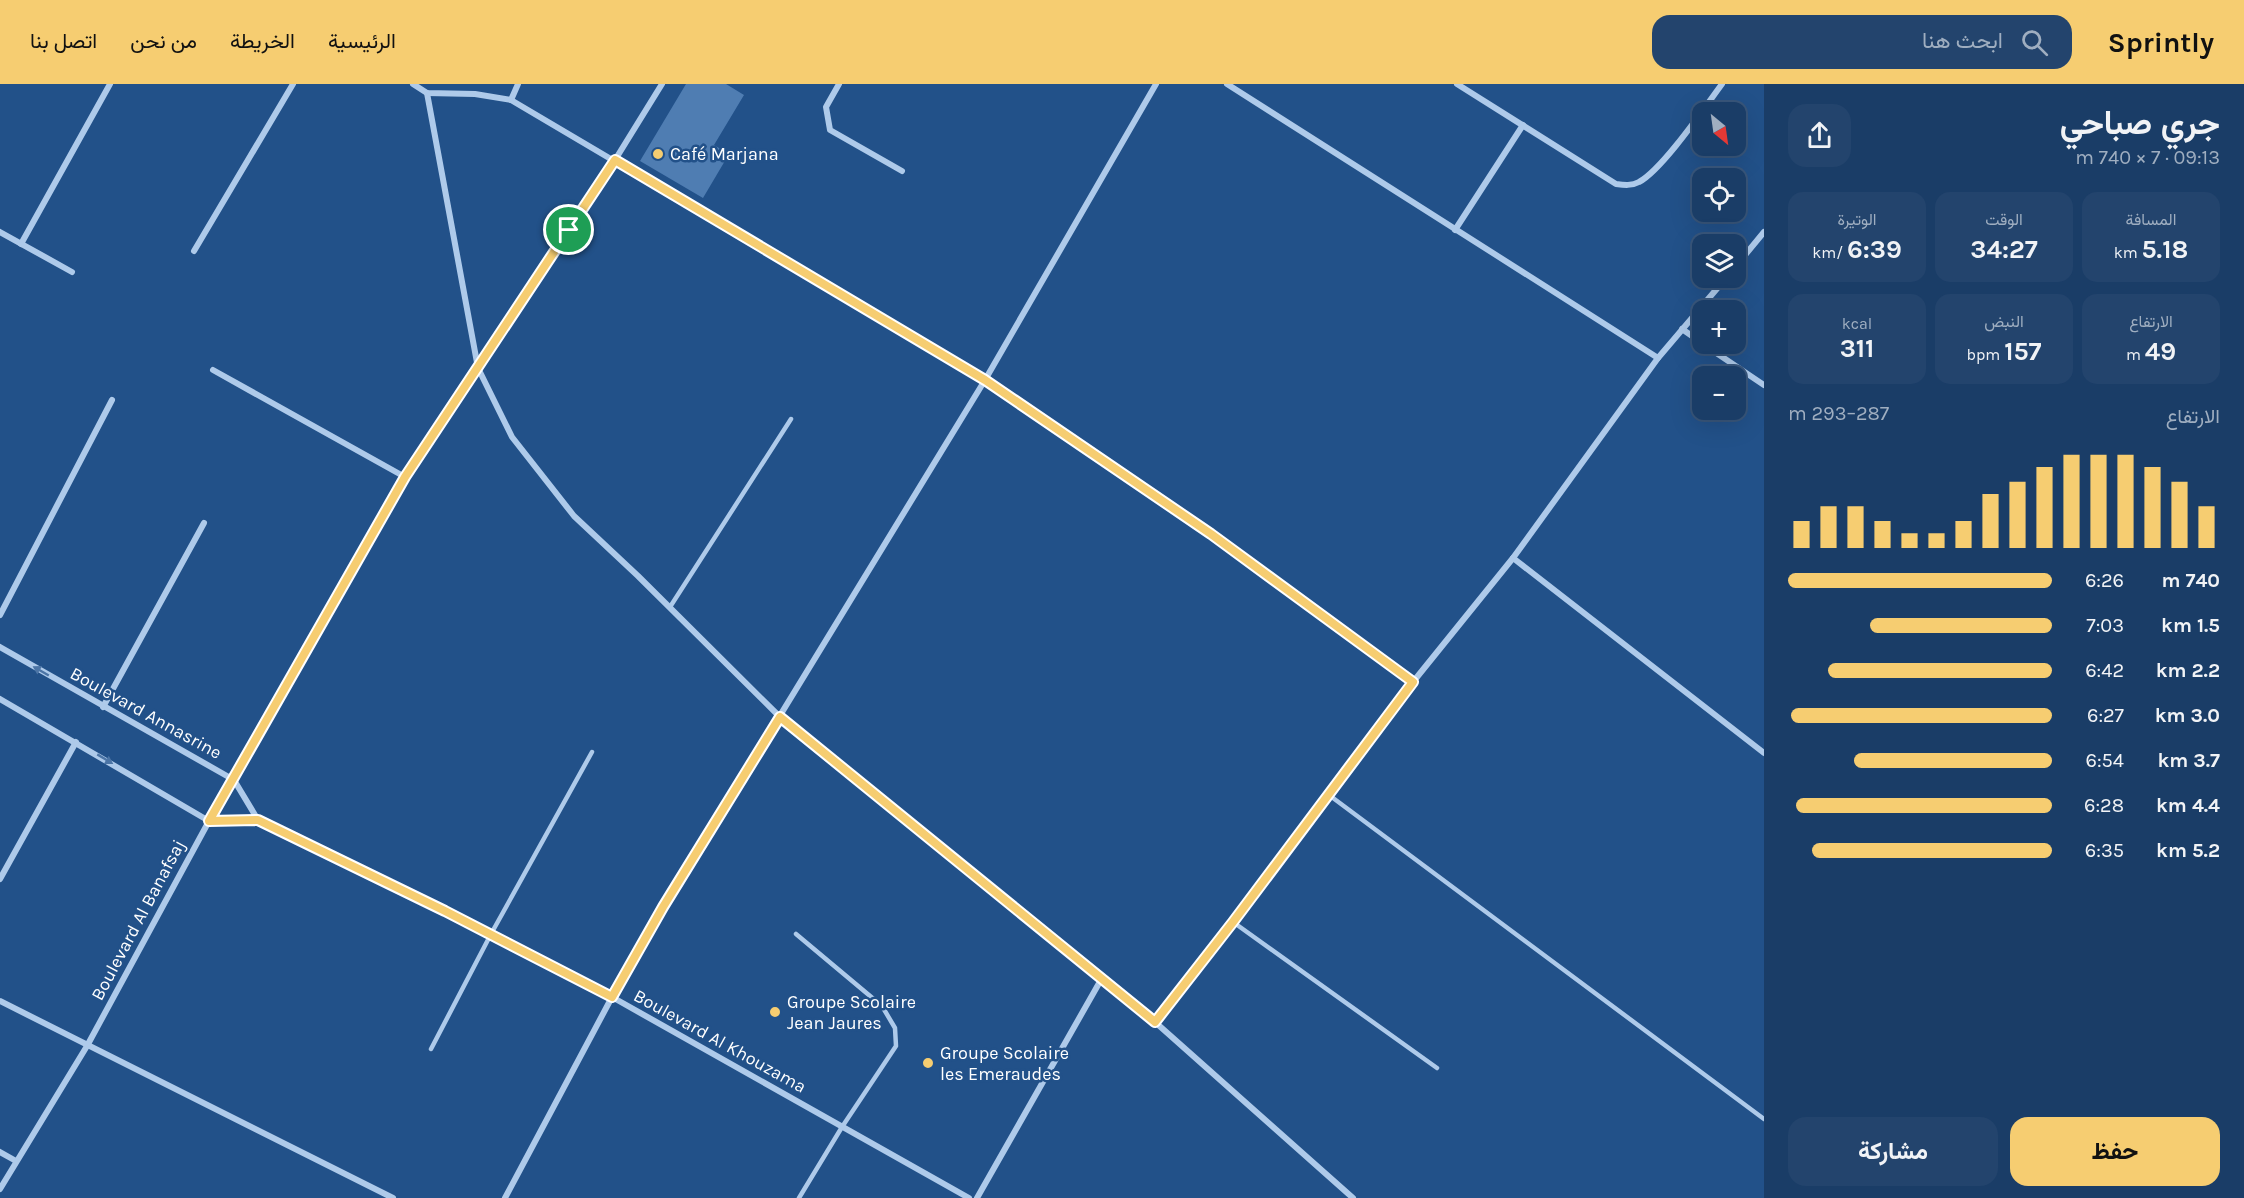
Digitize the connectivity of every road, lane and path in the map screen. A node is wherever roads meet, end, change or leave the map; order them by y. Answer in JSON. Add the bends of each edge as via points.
{"nodes":[{"id":1,"x":110,"y":84,"type":"edge"},
{"id":2,"x":293,"y":84,"type":"edge"},
{"id":3,"x":412,"y":84,"type":"edge"},
{"id":4,"x":518,"y":84,"type":"edge"},
{"id":5,"x":662,"y":84,"type":"edge"},
{"id":6,"x":839,"y":84,"type":"edge"},
{"id":7,"x":1156,"y":84,"type":"edge"},
{"id":8,"x":1227,"y":84,"type":"edge"},
{"id":9,"x":1457,"y":84,"type":"edge"},
{"id":10,"x":1722,"y":84,"type":"edge"},
{"id":11,"x":427,"y":93,"type":"junction"},
{"id":12,"x":511,"y":100,"type":"junction"},
{"id":13,"x":1522,"y":125,"type":"junction"},
{"id":14,"x":615,"y":160,"type":"junction"},
{"id":15,"x":902,"y":171,"type":"dead end"},
{"id":16,"x":1455,"y":230,"type":"junction"},
{"id":17,"x":0,"y":232,"type":"edge"},
{"id":18,"x":1764,"y":232,"type":"edge"},
{"id":19,"x":21,"y":244,"type":"junction"},
{"id":20,"x":194,"y":251,"type":"dead end"},
{"id":21,"x":1746,"y":254,"type":"edge"},
{"id":22,"x":72,"y":272,"type":"dead end"},
{"id":23,"x":1717,"y":288,"type":"edge"},
{"id":24,"x":1682,"y":329,"type":"junction"},
{"id":25,"x":1692,"y":336,"type":"edge"},
{"id":26,"x":1719,"y":354,"type":"edge"},
{"id":27,"x":1658,"y":358,"type":"junction"},
{"id":28,"x":478,"y":368,"type":"junction"},
{"id":29,"x":213,"y":370,"type":"dead end"},
{"id":30,"x":985,"y":380,"type":"junction"},
{"id":31,"x":1764,"y":385,"type":"edge"},
{"id":32,"x":112,"y":400,"type":"dead end"},
{"id":33,"x":791,"y":419,"type":"dead end"},
{"id":34,"x":405,"y":477,"type":"junction"},
{"id":35,"x":204,"y":523,"type":"dead end"},
{"id":36,"x":1513,"y":558,"type":"junction"},
{"id":37,"x":670,"y":607,"type":"junction"},
{"id":38,"x":0,"y":615,"type":"edge"},
{"id":39,"x":0,"y":647,"type":"edge"},
{"id":40,"x":1413,"y":682,"type":"junction"},
{"id":41,"x":0,"y":699,"type":"edge"},
{"id":42,"x":103,"y":707,"type":"junction"},
{"id":43,"x":780,"y":717,"type":"junction"},
{"id":44,"x":76,"y":742,"type":"junction"},
{"id":45,"x":592,"y":752,"type":"dead end"},
{"id":46,"x":1764,"y":753,"type":"edge"},
{"id":47,"x":234,"y":780,"type":"junction"},
{"id":48,"x":1329,"y":795,"type":"junction"},
{"id":49,"x":258,"y":820,"type":"junction"},
{"id":50,"x":209,"y":821,"type":"junction"},
{"id":51,"x":0,"y":879,"type":"edge"},
{"id":52,"x":1233,"y":922,"type":"junction"},
{"id":53,"x":491,"y":934,"type":"junction"},
{"id":54,"x":796,"y":934,"type":"dead end"},
{"id":55,"x":1101,"y":978,"type":"junction"},
{"id":56,"x":612,"y":997,"type":"junction"},
{"id":57,"x":0,"y":1001,"type":"edge"},
{"id":58,"x":1155,"y":1022,"type":"junction"},
{"id":59,"x":87,"y":1046,"type":"junction"},
{"id":60,"x":431,"y":1049,"type":"dead end"},
{"id":61,"x":1437,"y":1068,"type":"dead end"},
{"id":62,"x":1764,"y":1119,"type":"edge"},
{"id":63,"x":842,"y":1126,"type":"junction"},
{"id":64,"x":0,"y":1152,"type":"edge"},
{"id":65,"x":16,"y":1161,"type":"junction"},
{"id":66,"x":0,"y":1189,"type":"edge"},
{"id":67,"x":393,"y":1198,"type":"edge"},
{"id":68,"x":506,"y":1198,"type":"edge"},
{"id":69,"x":799,"y":1198,"type":"edge"},
{"id":70,"x":969,"y":1198,"type":"edge"},
{"id":71,"x":977,"y":1198,"type":"edge"},
{"id":72,"x":1353,"y":1198,"type":"edge"}],
"edges":[{"from":1,"to":19,"type":"street"},
{"from":2,"to":20,"type":"street"},
{"from":3,"to":11,"type":"street"},
{"from":4,"to":12,"type":"street"},
{"from":5,"to":14,"type":"street","name":"Boulevard Al Banafsaj"},
{"from":6,"to":15,"type":"street","via":[[826,106],[830,130]]},
{"from":7,"to":30,"type":"street"},
{"from":8,"to":16,"type":"street"},
{"from":9,"to":13,"type":"street"},
{"from":10,"to":13,"type":"street","via":[[1650,174],[1628,185],[1616,184]]},
{"from":11,"to":12,"type":"street"},
{"from":11,"to":28,"type":"street"},
{"from":12,"to":14,"type":"street"},
{"from":13,"to":16,"type":"street"},
{"from":14,"to":28,"type":"street","name":"Boulevard Al Banafsaj"},
{"from":14,"to":30,"type":"street"},
{"from":16,"to":27,"type":"street"},
{"from":17,"to":19,"type":"street"},
{"from":18,"to":21,"type":"street"},
{"from":19,"to":22,"type":"street"},
{"from":23,"to":24,"type":"street"},
{"from":24,"to":25,"type":"street"},
{"from":24,"to":27,"type":"street"},
{"from":26,"to":31,"type":"street"},
{"from":27,"to":36,"type":"street"},
{"from":28,"to":34,"type":"street","name":"Boulevard Al Banafsaj"},
{"from":28,"to":37,"type":"street","via":[[512,437],[574,516]]},
{"from":29,"to":34,"type":"street"},
{"from":30,"to":40,"type":"street","via":[[1211,534]]},
{"from":30,"to":43,"type":"street"},
{"from":32,"to":38,"type":"street"},
{"from":33,"to":37,"type":"lane"},
{"from":34,"to":47,"type":"street","name":"Boulevard Al Banafsaj"},
{"from":35,"to":42,"type":"street"},
{"from":36,"to":40,"type":"street"},
{"from":36,"to":46,"type":"street"},
{"from":37,"to":43,"type":"street"},
{"from":42,"to":39,"type":"street","name":"Boulevard Annasrine","one_way":true},
{"from":40,"to":48,"type":"street"},
{"from":41,"to":44,"type":"street"},
{"from":42,"to":47,"type":"street","name":"Boulevard Annasrine"},
{"from":43,"to":55,"type":"street"},
{"from":43,"to":56,"type":"street"},
{"from":44,"to":50,"type":"street","one_way":true},
{"from":44,"to":51,"type":"street"},
{"from":45,"to":53,"type":"lane"},
{"from":47,"to":49,"type":"street","name":"Boulevard Annasrine"},
{"from":47,"to":50,"type":"street","name":"Boulevard Al Banafsaj"},
{"from":48,"to":52,"type":"street"},
{"from":48,"to":62,"type":"lane"},
{"from":49,"to":50,"type":"street"},
{"from":49,"to":53,"type":"street","name":"Boulevard Al Khouzama"},
{"from":50,"to":59,"type":"street","name":"Boulevard Al Banafsaj"},
{"from":52,"to":58,"type":"street"},
{"from":52,"to":61,"type":"lane"},
{"from":53,"to":56,"type":"street","name":"Boulevard Al Khouzama"},
{"from":53,"to":60,"type":"lane"},
{"from":54,"to":63,"type":"lane","via":[[882,1006],[895,1028],[896,1046]]},
{"from":55,"to":58,"type":"street"},
{"from":55,"to":71,"type":"street"},
{"from":56,"to":63,"type":"street","name":"Boulevard Al Khouzama"},
{"from":56,"to":68,"type":"street"},
{"from":57,"to":59,"type":"street"},
{"from":58,"to":72,"type":"street"},
{"from":59,"to":65,"type":"street","name":"Boulevard Al Banafsaj"},
{"from":59,"to":67,"type":"street"},
{"from":63,"to":69,"type":"lane"},
{"from":63,"to":70,"type":"street","name":"Boulevard Al Khouzama"},
{"from":64,"to":65,"type":"street"},
{"from":65,"to":66,"type":"street","name":"Boulevard Al Banafsaj"}]}
